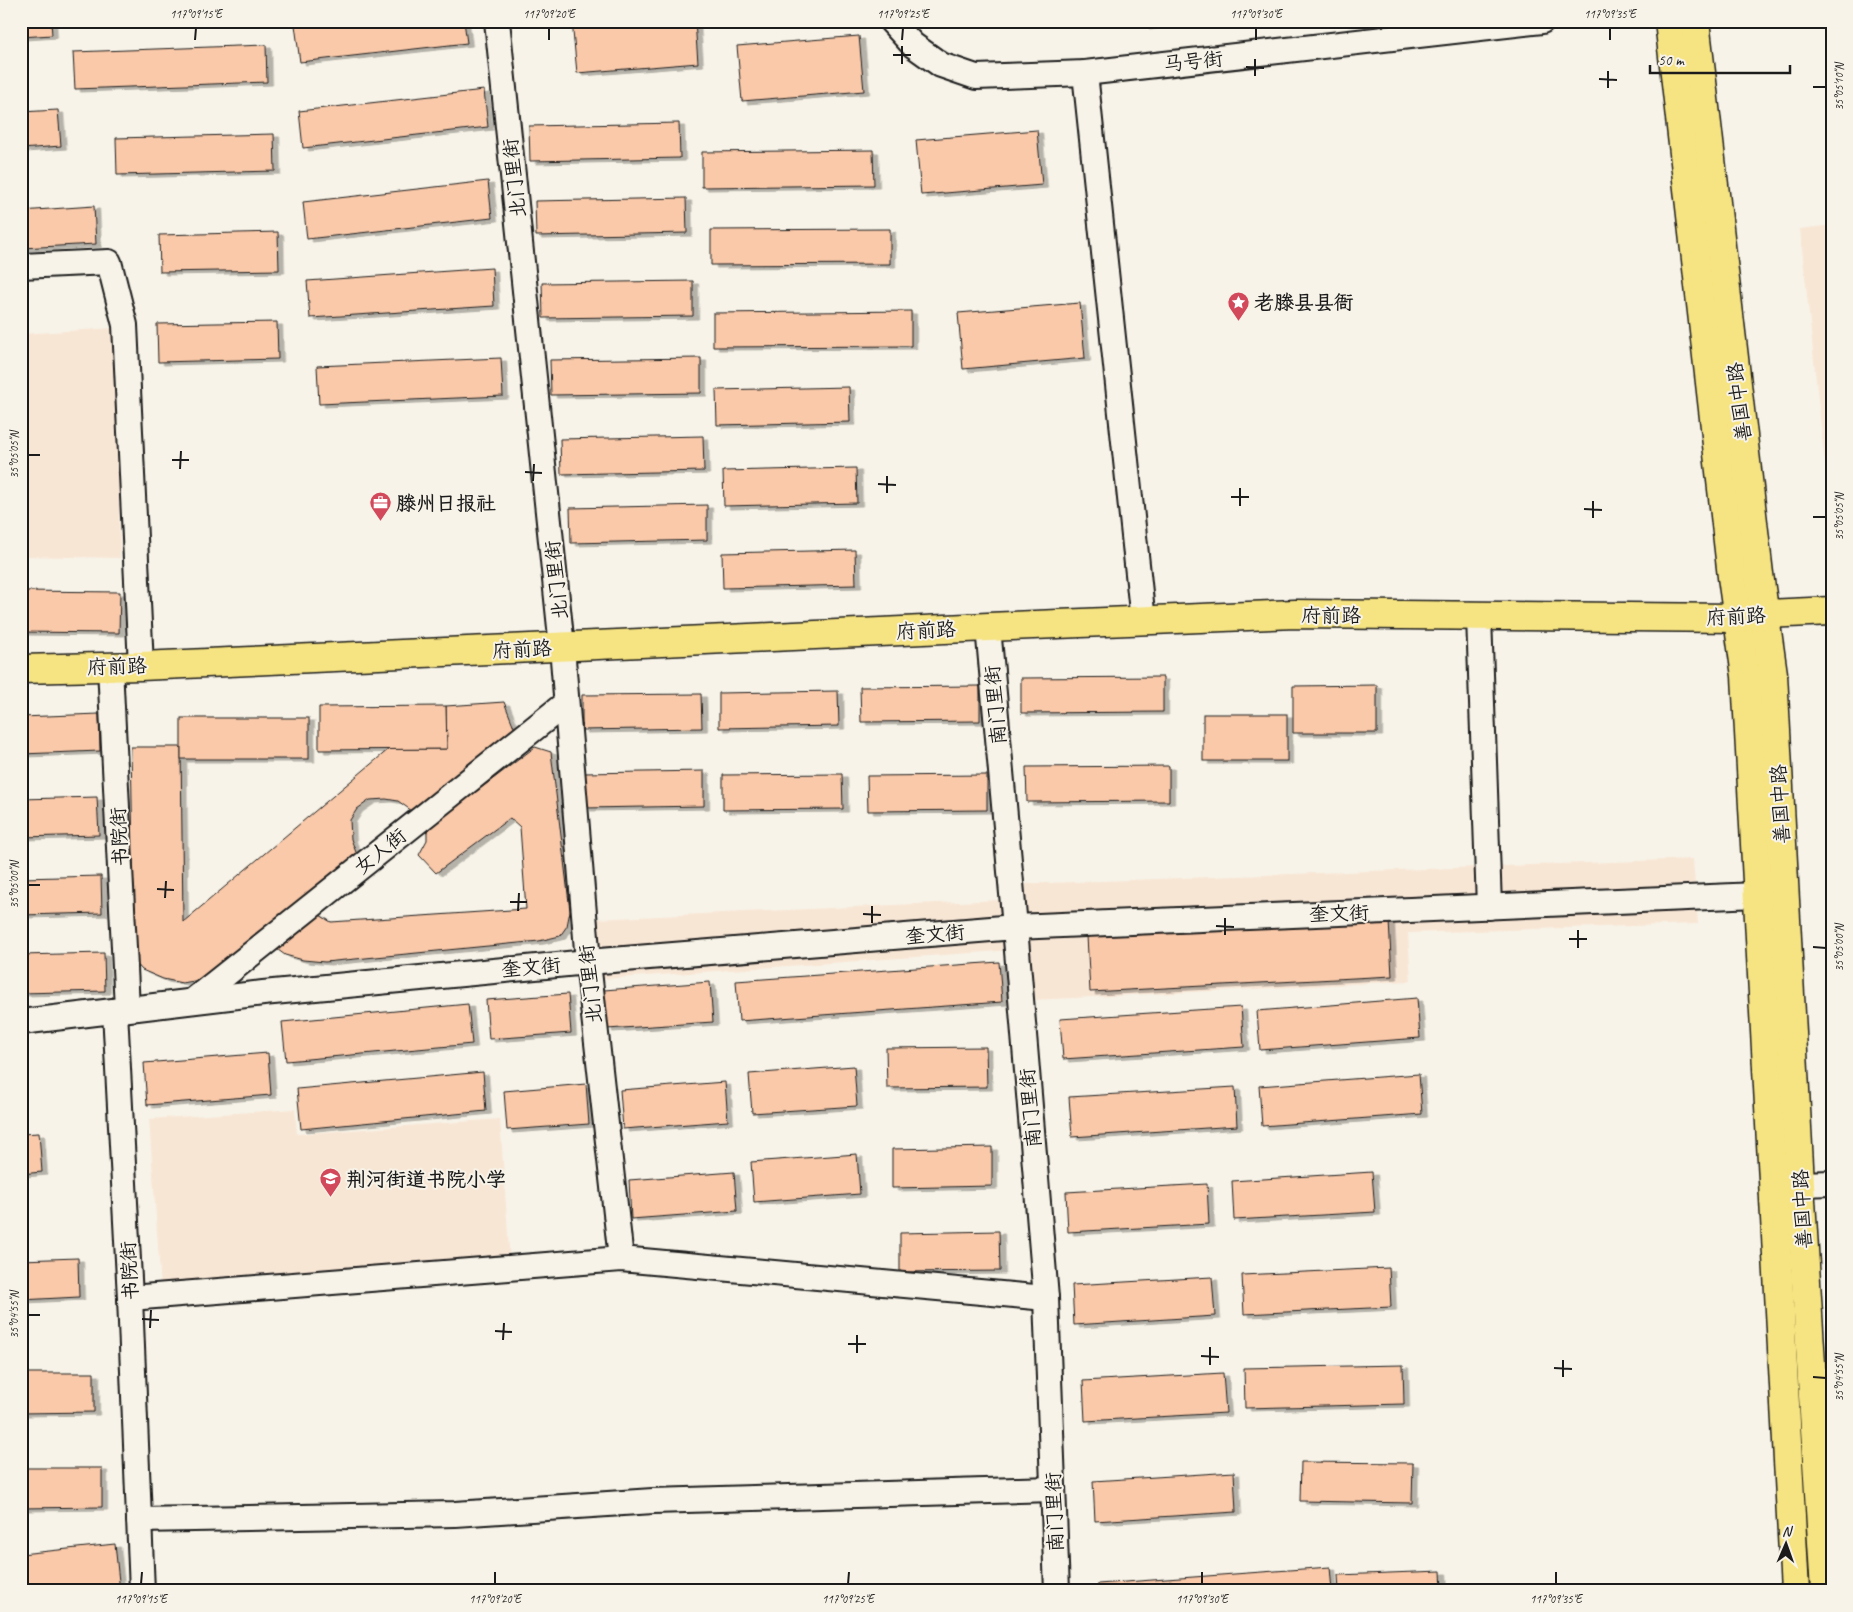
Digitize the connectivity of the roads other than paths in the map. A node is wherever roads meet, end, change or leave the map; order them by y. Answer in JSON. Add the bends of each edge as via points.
{"nodes":[{"id":1,"x":497,"y":21,"type":"edge"},
{"id":2,"x":891,"y":21,"type":"edge"},
{"id":3,"x":1542,"y":21,"type":"edge"},
{"id":4,"x":1668,"y":21,"type":"edge"},
{"id":5,"x":1695,"y":21,"type":"edge"},
{"id":6,"x":1085,"y":73,"type":"junction"},
{"id":7,"x":21,"y":266,"type":"edge"},
{"id":8,"x":1832,"y":611,"type":"edge"},
{"id":9,"x":1765,"y":614,"type":"junction"},
{"id":10,"x":1479,"y":616,"type":"junction"},
{"id":11,"x":1738,"y":618,"type":"junction"},
{"id":12,"x":1143,"y":621,"type":"junction"},
{"id":13,"x":988,"y":627,"type":"junction"},
{"id":14,"x":562,"y":647,"type":"junction"},
{"id":15,"x":141,"y":666,"type":"junction"},
{"id":16,"x":110,"y":667,"type":"junction"},
{"id":17,"x":21,"y":669,"type":"edge"},
{"id":18,"x":566,"y":703,"type":"junction"},
{"id":19,"x":1757,"y":895,"type":"junction"},
{"id":20,"x":1489,"y":907,"type":"junction"},
{"id":21,"x":1015,"y":927,"type":"junction"},
{"id":22,"x":588,"y":962,"type":"junction"},
{"id":23,"x":195,"y":1000,"type":"junction"},
{"id":24,"x":121,"y":1010,"type":"junction"},
{"id":25,"x":21,"y":1022,"type":"edge"},
{"id":26,"x":1832,"y":1183,"type":"edge"},
{"id":27,"x":1800,"y":1184,"type":"junction"},
{"id":28,"x":621,"y":1259,"type":"junction"},
{"id":29,"x":130,"y":1298,"type":"junction"},
{"id":30,"x":1046,"y":1298,"type":"junction"},
{"id":31,"x":1053,"y":1489,"type":"junction"},
{"id":32,"x":139,"y":1520,"type":"junction"},
{"id":33,"x":142,"y":1591,"type":"edge"},
{"id":34,"x":1057,"y":1591,"type":"edge"},
{"id":35,"x":1795,"y":1591,"type":"edge"},
{"id":36,"x":1825,"y":1591,"type":"edge"}],
"edges":[{"from":1,"to":14,"type":"street","name":"北门里街"},
{"from":2,"to":6,"type":"street","name":"马号街","via":[[913,45],[941,65],[976,77]]},
{"from":3,"to":6,"type":"street","name":"马号街"},
{"from":4,"to":11,"type":"main road","name":"善国中路"},
{"from":5,"to":9,"type":"main road","name":"善国中路"},
{"from":6,"to":12,"type":"street"},
{"from":7,"to":15,"type":"street","via":[[109,262],[125,325]]},
{"from":8,"to":9,"type":"main road","name":"府前路"},
{"from":9,"to":11,"type":"main road","name":"府前路"},
{"from":9,"to":27,"type":"main road","name":"善国中路","via":[[1773,674]]},
{"from":10,"to":11,"type":"main road","name":"府前路"},
{"from":10,"to":12,"type":"main road","name":"府前路","via":[[1295,614]]},
{"from":10,"to":20,"type":"street"},
{"from":11,"to":19,"type":"main road","name":"善国中路","via":[[1746,676]]},
{"from":12,"to":13,"type":"main road","name":"府前路"},
{"from":13,"to":14,"type":"main road","name":"府前路"},
{"from":13,"to":21,"type":"street","name":"南门里街"},
{"from":14,"to":15,"type":"main road","name":"府前路"},
{"from":14,"to":18,"type":"street","name":"北门里街"},
{"from":15,"to":16,"type":"main road","name":"府前路"},
{"from":16,"to":17,"type":"main road","name":"府前路"},
{"from":16,"to":24,"type":"street","name":"书院街"},
{"from":18,"to":22,"type":"street","name":"北门里街"},
{"from":18,"to":23,"type":"street","name":"女人街"},
{"from":19,"to":20,"type":"street","name":"奎文街"},
{"from":19,"to":35,"type":"main road","name":"善国中路"},
{"from":20,"to":21,"type":"street","name":"奎文街"},
{"from":21,"to":22,"type":"street","name":"奎文街"},
{"from":21,"to":30,"type":"street","name":"南门里街"},
{"from":22,"to":23,"type":"street","name":"奎文街"},
{"from":22,"to":28,"type":"street","name":"北门里街"},
{"from":23,"to":24,"type":"street","name":"奎文街"},
{"from":24,"to":25,"type":"street","name":"奎文街"},
{"from":24,"to":29,"type":"street","name":"书院街"},
{"from":26,"to":27,"type":"street"},
{"from":27,"to":36,"type":"main road","name":"善国中路"},
{"from":28,"to":29,"type":"street"},
{"from":28,"to":30,"type":"street"},
{"from":29,"to":32,"type":"street","name":"书院街"},
{"from":30,"to":31,"type":"street","name":"南门里街"},
{"from":31,"to":32,"type":"street","via":[[654,1501],[455,1514]]},
{"from":31,"to":34,"type":"street","name":"南门里街"},
{"from":32,"to":33,"type":"street","name":"书院街"}]}
